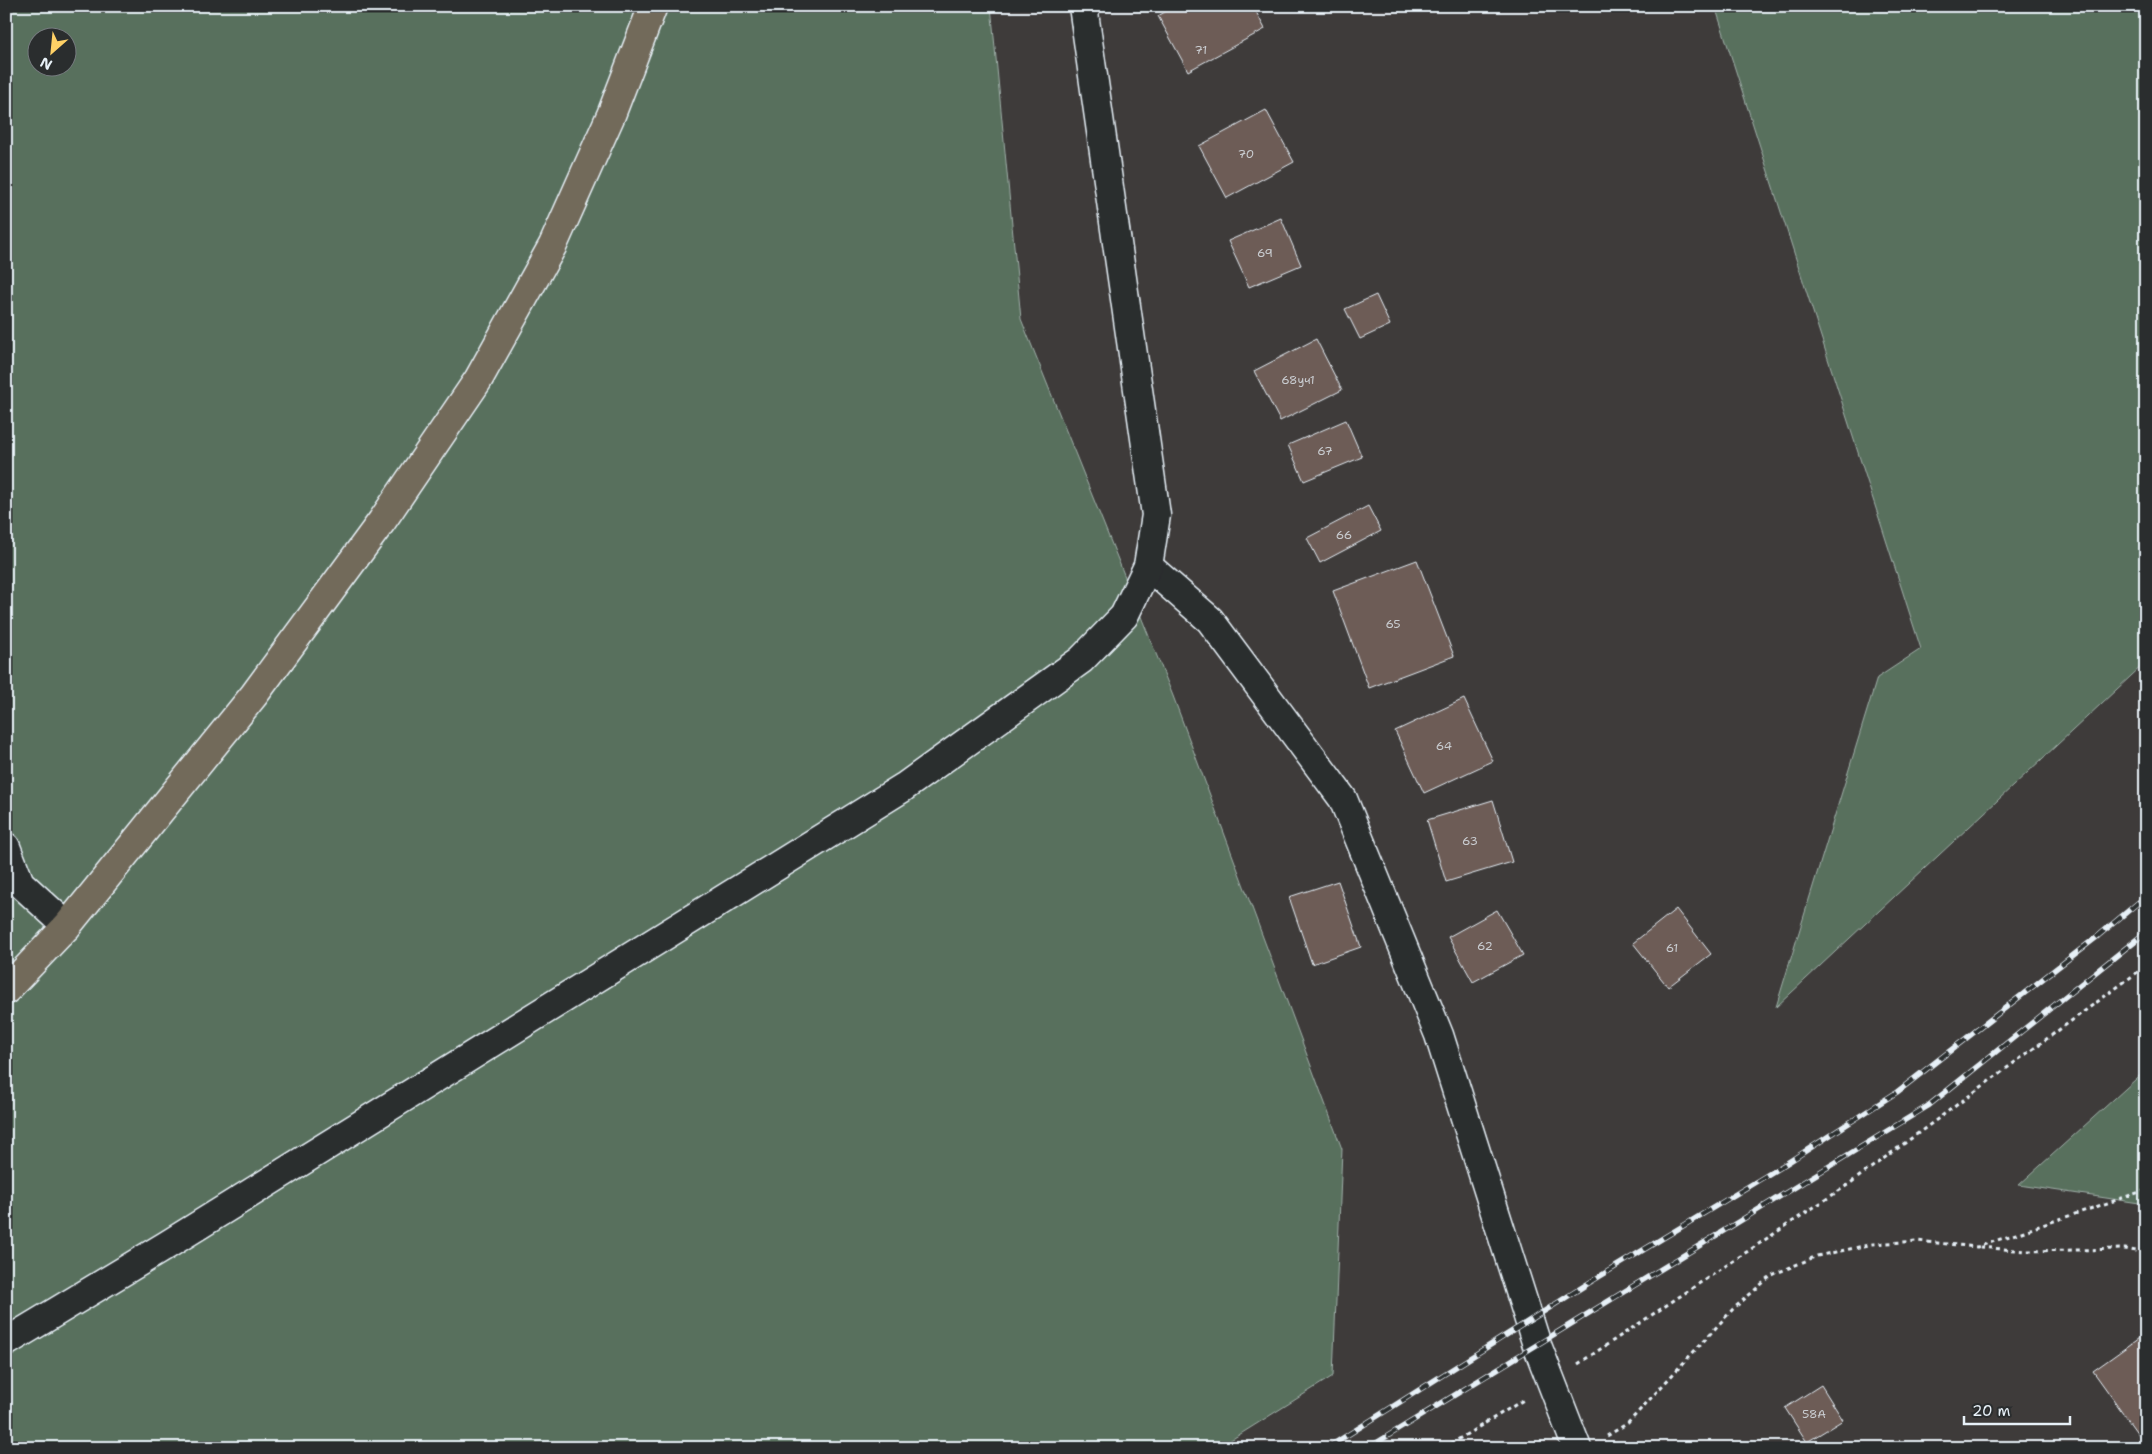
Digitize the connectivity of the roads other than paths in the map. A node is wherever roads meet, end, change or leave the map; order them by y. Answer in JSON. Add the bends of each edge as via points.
{"nodes":[{"id":1,"x":653,"y":6,"type":"edge"},
{"id":2,"x":1083,"y":6,"type":"edge"},
{"id":3,"x":1148,"y":566,"type":"junction"},
{"id":4,"x":6,"y":847,"type":"edge"},
{"id":5,"x":67,"y":926,"type":"junction"},
{"id":6,"x":6,"y":990,"type":"edge"},
{"id":7,"x":6,"y":1342,"type":"edge"},
{"id":8,"x":1578,"y":1448,"type":"edge"}],
"edges":[{"from":1,"to":5,"type":"main road","via":[[611,114],[553,245],[478,380],[382,521],[254,695]]},
{"from":2,"to":3,"type":"street","via":[[1156,514]]},
{"from":3,"to":7,"type":"street","via":[[1124,616],[1081,660],[904,788]]},
{"from":3,"to":8,"type":"street","via":[[1210,620],[1343,799],[1439,1035],[1529,1321]]},
{"from":4,"to":5,"type":"street","via":[[20,883]]},
{"from":5,"to":6,"type":"main road"}]}
